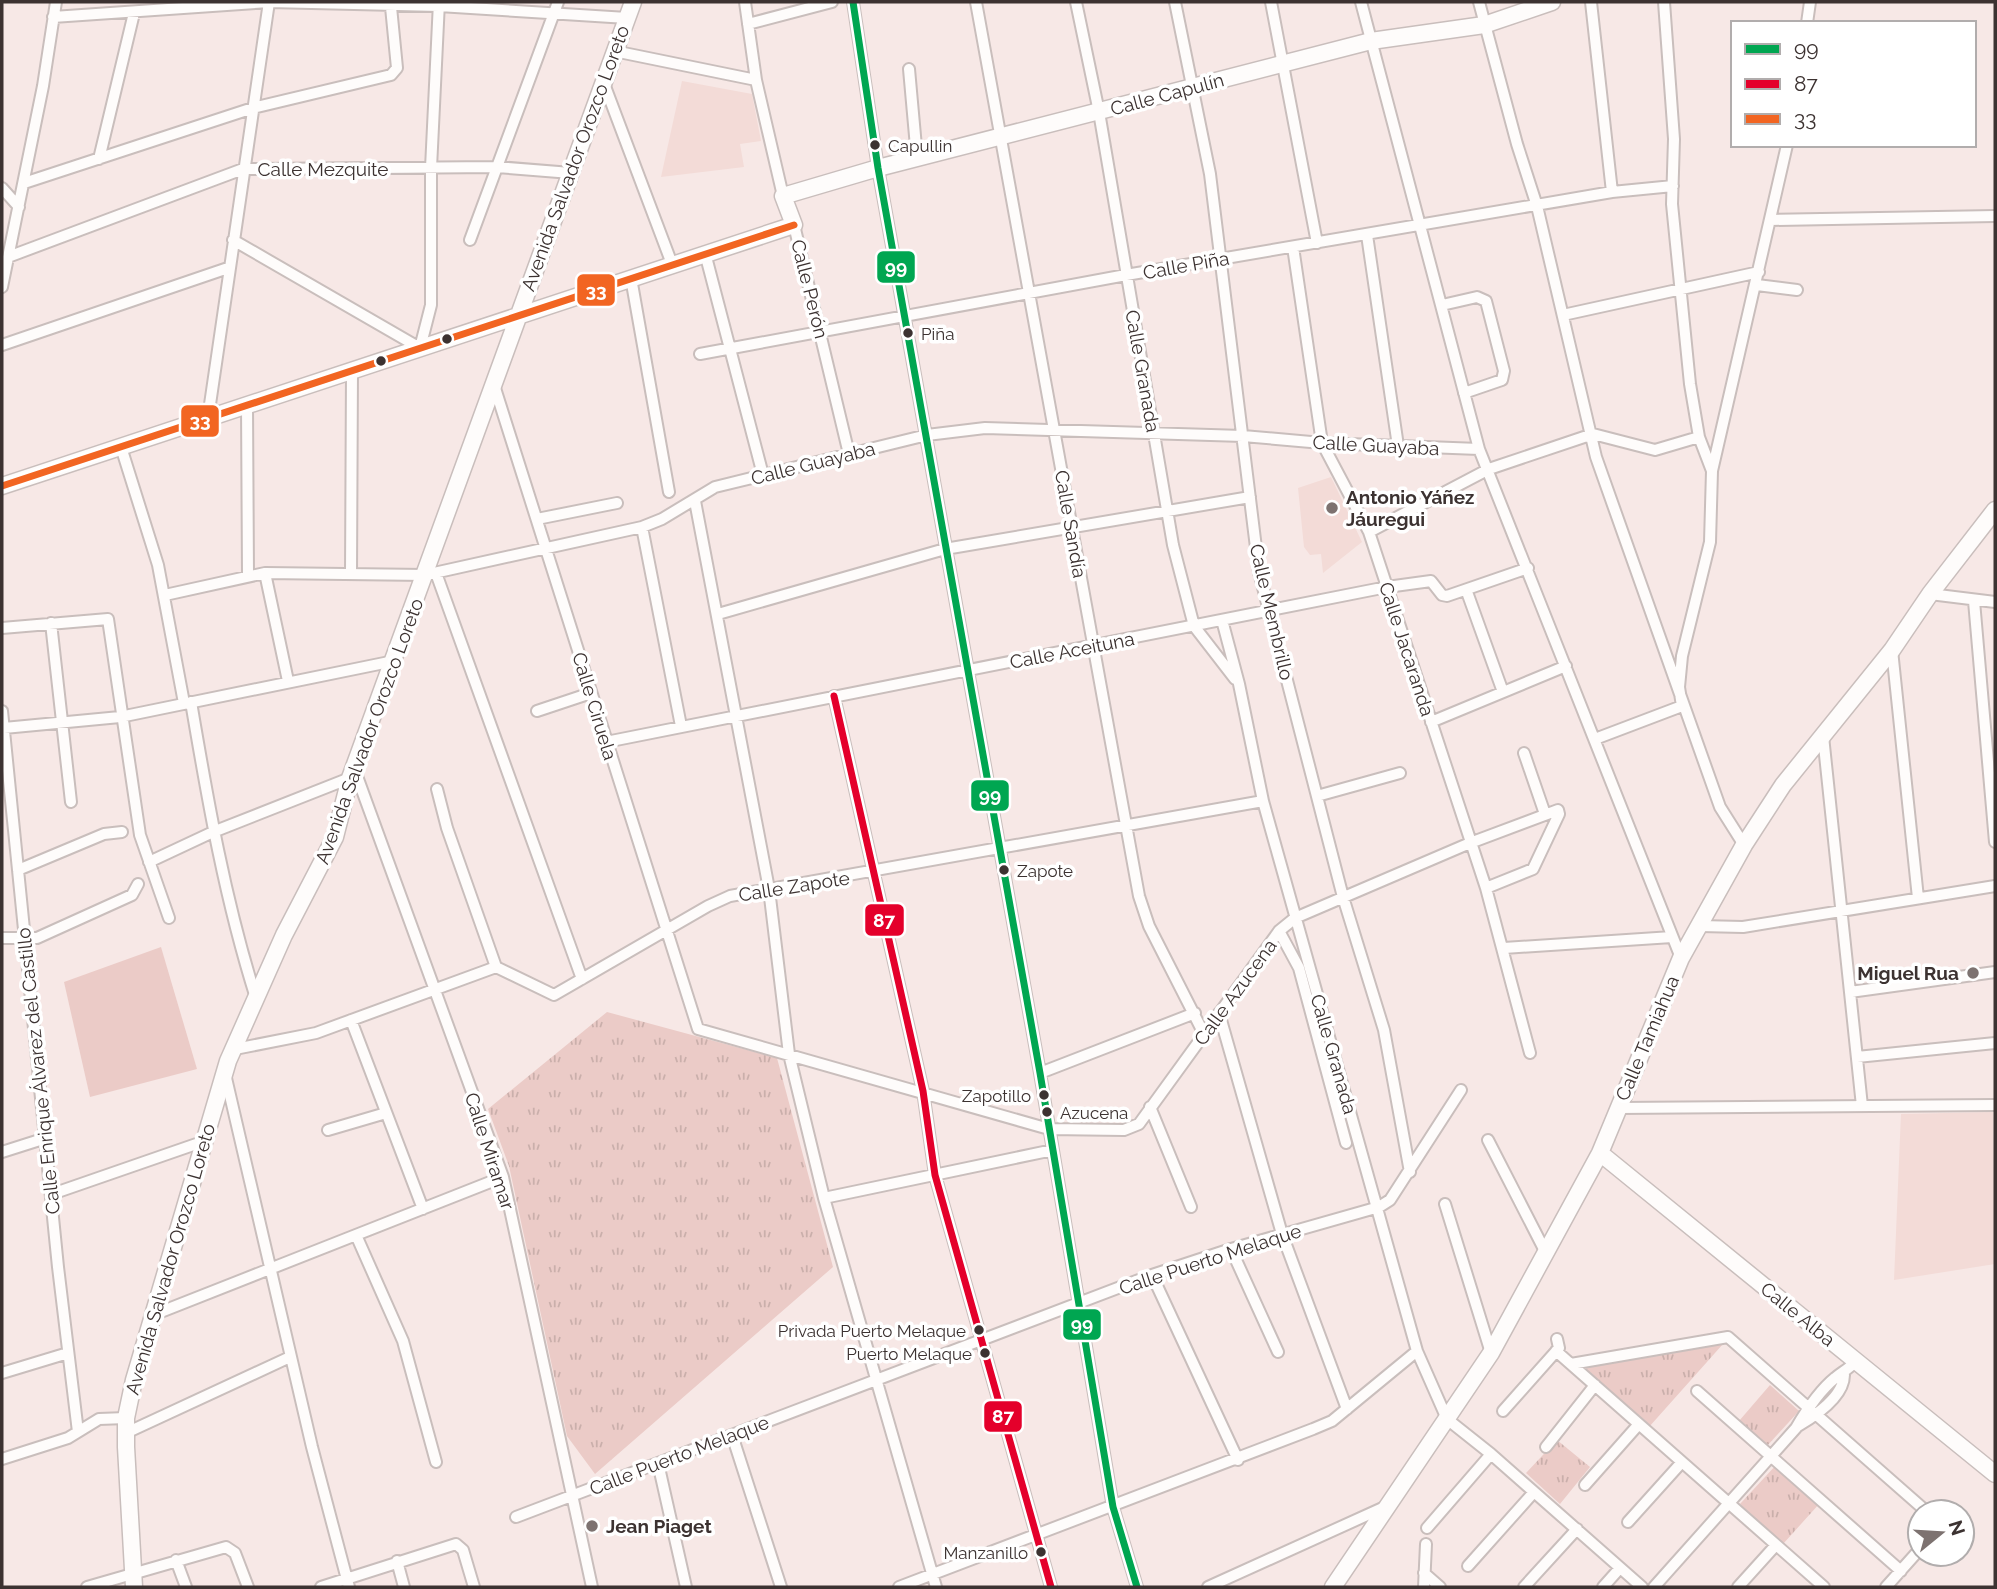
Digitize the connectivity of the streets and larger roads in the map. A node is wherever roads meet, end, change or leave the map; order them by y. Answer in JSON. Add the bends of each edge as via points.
{"nodes":[{"id":1,"x":56,"y":2,"type":"edge"},
{"id":2,"x":269,"y":2,"type":"edge"},
{"id":3,"x":633,"y":2,"type":"edge"},
{"id":4,"x":745,"y":2,"type":"edge"},
{"id":5,"x":832,"y":2,"type":"edge"},
{"id":6,"x":853,"y":2,"type":"edge"},
{"id":7,"x":976,"y":2,"type":"edge"},
{"id":8,"x":1076,"y":2,"type":"edge"},
{"id":9,"x":1175,"y":2,"type":"edge"},
{"id":10,"x":1271,"y":2,"type":"edge"},
{"id":11,"x":1361,"y":2,"type":"edge"},
{"id":12,"x":1479,"y":2,"type":"edge"},
{"id":13,"x":1552,"y":2,"type":"edge"},
{"id":14,"x":1591,"y":2,"type":"edge"},
{"id":15,"x":1664,"y":2,"type":"edge"},
{"id":16,"x":1810,"y":2,"type":"edge"},
{"id":17,"x":439,"y":4,"type":"edge"},
{"id":18,"x":391,"y":7,"type":"junction"},
{"id":19,"x":556,"y":7,"type":"edge"},
{"id":20,"x":134,"y":13,"type":"junction"},
{"id":21,"x":53,"y":17,"type":"junction"},
{"id":22,"x":627,"y":18,"type":"junction"},
{"id":23,"x":1807,"y":21,"type":"edge"},
{"id":24,"x":748,"y":24,"type":"junction"},
{"id":25,"x":1484,"y":25,"type":"junction"},
{"id":26,"x":1371,"y":41,"type":"junction"},
{"id":27,"x":614,"y":51,"type":"junction"},
{"id":28,"x":1283,"y":64,"type":"junction"},
{"id":29,"x":909,"y":69,"type":"dead end"},
{"id":30,"x":756,"y":80,"type":"junction"},
{"id":31,"x":603,"y":81,"type":"junction"},
{"id":32,"x":1192,"y":86,"type":"junction"},
{"id":33,"x":253,"y":108,"type":"junction"},
{"id":34,"x":1099,"y":112,"type":"junction"},
{"id":35,"x":1002,"y":138,"type":"junction"},
{"id":36,"x":1787,"y":147,"type":"edge"},
{"id":37,"x":917,"y":158,"type":"junction"},
{"id":38,"x":99,"y":159,"type":"junction"},
{"id":39,"x":497,"y":167,"type":"junction"},
{"id":40,"x":431,"y":168,"type":"junction"},
{"id":41,"x":878,"y":168,"type":"junction"},
{"id":42,"x":243,"y":169,"type":"junction"},
{"id":43,"x":570,"y":173,"type":"junction"},
{"id":44,"x":24,"y":183,"type":"junction"},
{"id":45,"x":1673,"y":186,"type":"junction"},
{"id":46,"x":2,"y":188,"type":"edge"},
{"id":47,"x":1612,"y":192,"type":"junction"},
{"id":48,"x":783,"y":196,"type":"junction"},
{"id":49,"x":1537,"y":206,"type":"junction"},
{"id":50,"x":19,"y":207,"type":"junction"},
{"id":51,"x":1995,"y":216,"type":"edge"},
{"id":52,"x":1770,"y":220,"type":"junction"},
{"id":53,"x":794,"y":225,"type":"junction"},
{"id":54,"x":1420,"y":226,"type":"junction"},
{"id":55,"x":1367,"y":235,"type":"junction"},
{"id":56,"x":233,"y":240,"type":"junction"},
{"id":57,"x":470,"y":240,"type":"dead end"},
{"id":58,"x":1317,"y":243,"type":"junction"},
{"id":59,"x":1293,"y":247,"type":"junction"},
{"id":60,"x":705,"y":253,"type":"junction"},
{"id":61,"x":8,"y":257,"type":"junction"},
{"id":62,"x":1221,"y":259,"type":"junction"},
{"id":63,"x":672,"y":264,"type":"junction"},
{"id":64,"x":228,"y":268,"type":"junction"},
{"id":65,"x":1759,"y":272,"type":"junction"},
{"id":66,"x":1126,"y":275,"type":"junction"},
{"id":67,"x":631,"y":278,"type":"junction"},
{"id":68,"x":1756,"y":285,"type":"junction"},
{"id":69,"x":2,"y":287,"type":"edge"},
{"id":70,"x":1681,"y":290,"type":"junction"},
{"id":71,"x":1797,"y":290,"type":"dead end"},
{"id":72,"x":1029,"y":292,"type":"junction"},
{"id":73,"x":1443,"y":305,"type":"junction"},
{"id":74,"x":905,"y":315,"type":"junction"},
{"id":75,"x":1563,"y":315,"type":"junction"},
{"id":76,"x":517,"y":316,"type":"junction"},
{"id":77,"x":820,"y":330,"type":"junction"},
{"id":78,"x":2,"y":345,"type":"edge"},
{"id":79,"x":419,"y":348,"type":"junction"},
{"id":80,"x":732,"y":348,"type":"junction"},
{"id":81,"x":700,"y":354,"type":"dead end"},
{"id":82,"x":352,"y":370,"type":"junction"},
{"id":83,"x":493,"y":382,"type":"junction"},
{"id":84,"x":1464,"y":393,"type":"junction"},
{"id":85,"x":247,"y":405,"type":"junction"},
{"id":86,"x":208,"y":418,"type":"junction"},
{"id":87,"x":1054,"y":429,"type":"junction"},
{"id":88,"x":1154,"y":432,"type":"junction"},
{"id":89,"x":1593,"y":434,"type":"junction"},
{"id":90,"x":927,"y":435,"type":"junction"},
{"id":91,"x":1242,"y":436,"type":"junction"},
{"id":92,"x":1699,"y":437,"type":"junction"},
{"id":93,"x":1322,"y":443,"type":"junction"},
{"id":94,"x":1398,"y":446,"type":"junction"},
{"id":95,"x":121,"y":447,"type":"junction"},
{"id":96,"x":1479,"y":449,"type":"junction"},
{"id":97,"x":849,"y":454,"type":"junction"},
{"id":98,"x":1489,"y":468,"type":"junction"},
{"id":99,"x":1712,"y":471,"type":"junction"},
{"id":100,"x":763,"y":475,"type":"junction"},
{"id":101,"x":2,"y":486,"type":"edge"},
{"id":102,"x":669,"y":492,"type":"dead end"},
{"id":103,"x":1250,"y":497,"type":"junction"},
{"id":104,"x":695,"y":500,"type":"junction"},
{"id":105,"x":617,"y":503,"type":"dead end"},
{"id":106,"x":1167,"y":510,"type":"junction"},
{"id":107,"x":1995,"y":510,"type":"edge"},
{"id":108,"x":537,"y":519,"type":"junction"},
{"id":109,"x":1071,"y":525,"type":"junction"},
{"id":110,"x":642,"y":527,"type":"junction"},
{"id":111,"x":1368,"y":532,"type":"junction"},
{"id":112,"x":546,"y":548,"type":"junction"},
{"id":113,"x":945,"y":549,"type":"junction"},
{"id":114,"x":1528,"y":568,"type":"junction"},
{"id":115,"x":265,"y":573,"type":"junction"},
{"id":116,"x":351,"y":574,"type":"junction"},
{"id":117,"x":430,"y":574,"type":"junction"},
{"id":118,"x":247,"y":575,"type":"junction"},
{"id":119,"x":1387,"y":587,"type":"junction"},
{"id":120,"x":1466,"y":592,"type":"junction"},
{"id":121,"x":165,"y":594,"type":"junction"},
{"id":122,"x":1930,"y":594,"type":"junction"},
{"id":123,"x":1974,"y":601,"type":"junction"},
{"id":124,"x":1995,"y":602,"type":"edge"},
{"id":125,"x":1269,"y":611,"type":"junction"},
{"id":126,"x":718,"y":614,"type":"junction"},
{"id":127,"x":1222,"y":620,"type":"junction"},
{"id":128,"x":51,"y":623,"type":"junction"},
{"id":129,"x":1194,"y":626,"type":"junction"},
{"id":130,"x":2,"y":628,"type":"edge"},
{"id":131,"x":1094,"y":645,"type":"junction"},
{"id":132,"x":1892,"y":650,"type":"junction"},
{"id":133,"x":394,"y":660,"type":"junction"},
{"id":134,"x":1566,"y":666,"type":"junction"},
{"id":135,"x":966,"y":671,"type":"junction"},
{"id":136,"x":288,"y":681,"type":"junction"},
{"id":137,"x":1239,"y":684,"type":"junction"},
{"id":138,"x":1503,"y":692,"type":"junction"},
{"id":139,"x":591,"y":693,"type":"junction"},
{"id":140,"x":834,"y":696,"type":"junction"},
{"id":141,"x":188,"y":702,"type":"junction"},
{"id":142,"x":1682,"y":706,"type":"junction"},
{"id":143,"x":2,"y":711,"type":"edge"},
{"id":144,"x":537,"y":711,"type":"dead end"},
{"id":145,"x":735,"y":716,"type":"junction"},
{"id":146,"x":120,"y":717,"type":"junction"},
{"id":147,"x":62,"y":723,"type":"junction"},
{"id":148,"x":1431,"y":723,"type":"junction"},
{"id":149,"x":681,"y":726,"type":"junction"},
{"id":150,"x":4,"y":728,"type":"junction"},
{"id":151,"x":1822,"y":736,"type":"junction"},
{"id":152,"x":1595,"y":739,"type":"junction"},
{"id":153,"x":606,"y":742,"type":"junction"},
{"id":154,"x":1524,"y":753,"type":"dead end"},
{"id":155,"x":352,"y":773,"type":"junction"},
{"id":156,"x":1400,"y":773,"type":"dead end"},
{"id":157,"x":437,"y":789,"type":"dead end"},
{"id":158,"x":1317,"y":796,"type":"junction"},
{"id":159,"x":1263,"y":801,"type":"junction"},
{"id":160,"x":71,"y":802,"type":"dead end"},
{"id":161,"x":1545,"y":814,"type":"junction"},
{"id":162,"x":1127,"y":826,"type":"junction"},
{"id":163,"x":122,"y":832,"type":"dead end"},
{"id":164,"x":213,"y":832,"type":"junction"},
{"id":165,"x":1995,"y":842,"type":"edge"},
{"id":166,"x":1470,"y":843,"type":"junction"},
{"id":167,"x":1744,"y":845,"type":"junction"},
{"id":168,"x":1000,"y":848,"type":"junction"},
{"id":169,"x":149,"y":862,"type":"junction"},
{"id":170,"x":18,"y":870,"type":"junction"},
{"id":171,"x":874,"y":873,"type":"junction"},
{"id":172,"x":138,"y":884,"type":"dead end"},
{"id":173,"x":1995,"y":886,"type":"edge"},
{"id":174,"x":1486,"y":888,"type":"junction"},
{"id":175,"x":769,"y":889,"type":"junction"},
{"id":176,"x":1343,"y":897,"type":"junction"},
{"id":177,"x":1918,"y":898,"type":"junction"},
{"id":178,"x":1841,"y":910,"type":"junction"},
{"id":179,"x":169,"y":918,"type":"dead end"},
{"id":180,"x":1295,"y":919,"type":"junction"},
{"id":181,"x":1700,"y":926,"type":"junction"},
{"id":182,"x":666,"y":930,"type":"junction"},
{"id":183,"x":1279,"y":931,"type":"junction"},
{"id":184,"x":1672,"y":937,"type":"junction"},
{"id":185,"x":2,"y":938,"type":"edge"},
{"id":186,"x":24,"y":938,"type":"junction"},
{"id":187,"x":1504,"y":948,"type":"junction"},
{"id":188,"x":1681,"y":958,"type":"junction"},
{"id":189,"x":496,"y":967,"type":"junction"},
{"id":190,"x":1995,"y":972,"type":"edge"},
{"id":191,"x":582,"y":979,"type":"junction"},
{"id":192,"x":435,"y":990,"type":"junction"},
{"id":193,"x":1850,"y":992,"type":"junction"},
{"id":194,"x":256,"y":998,"type":"junction"},
{"id":195,"x":1195,"y":1013,"type":"junction"},
{"id":196,"x":1219,"y":1013,"type":"junction"},
{"id":197,"x":351,"y":1020,"type":"junction"},
{"id":198,"x":698,"y":1029,"type":"joint"},
{"id":199,"x":1204,"y":1034,"type":"junction"},
{"id":200,"x":1995,"y":1043,"type":"edge"},
{"id":201,"x":235,"y":1049,"type":"junction"},
{"id":202,"x":1530,"y":1053,"type":"dead end"},
{"id":203,"x":789,"y":1054,"type":"junction"},
{"id":204,"x":1857,"y":1057,"type":"junction"},
{"id":205,"x":225,"y":1072,"type":"junction"},
{"id":206,"x":1040,"y":1073,"type":"junction"},
{"id":207,"x":1461,"y":1090,"type":"dead end"},
{"id":208,"x":923,"y":1091,"type":"junction"},
{"id":209,"x":1995,"y":1105,"type":"edge"},
{"id":210,"x":1863,"y":1106,"type":"junction"},
{"id":211,"x":1150,"y":1107,"type":"junction"},
{"id":212,"x":1618,"y":1108,"type":"junction"},
{"id":213,"x":386,"y":1113,"type":"junction"},
{"id":214,"x":1049,"y":1129,"type":"junction"},
{"id":215,"x":328,"y":1130,"type":"dead end"},
{"id":216,"x":46,"y":1138,"type":"junction"},
{"id":217,"x":1488,"y":1140,"type":"dead end"},
{"id":218,"x":202,"y":1142,"type":"junction"},
{"id":219,"x":1346,"y":1143,"type":"dead end"},
{"id":220,"x":1053,"y":1150,"type":"junction"},
{"id":221,"x":2,"y":1152,"type":"edge"},
{"id":222,"x":1600,"y":1153,"type":"junction"},
{"id":223,"x":1410,"y":1172,"type":"junction"},
{"id":224,"x":935,"y":1175,"type":"junction"},
{"id":225,"x":503,"y":1177,"type":"junction"},
{"id":226,"x":52,"y":1194,"type":"junction"},
{"id":227,"x":824,"y":1198,"type":"junction"},
{"id":228,"x":1445,"y":1204,"type":"dead end"},
{"id":229,"x":1191,"y":1207,"type":"dead end"},
{"id":230,"x":1379,"y":1207,"type":"junction"},
{"id":231,"x":423,"y":1209,"type":"junction"},
{"id":232,"x":1282,"y":1234,"type":"junction"},
{"id":233,"x":356,"y":1235,"type":"junction"},
{"id":234,"x":1231,"y":1249,"type":"junction"},
{"id":235,"x":1546,"y":1253,"type":"junction"},
{"id":236,"x":269,"y":1269,"type":"junction"},
{"id":237,"x":1152,"y":1275,"type":"junction"},
{"id":238,"x":1079,"y":1304,"type":"junction"},
{"id":239,"x":153,"y":1315,"type":"junction"},
{"id":240,"x":1557,"y":1339,"type":"dead end"},
{"id":241,"x":981,"y":1341,"type":"junction"},
{"id":242,"x":1417,"y":1351,"type":"junction"},
{"id":243,"x":1556,"y":1351,"type":"junction"},
{"id":244,"x":1278,"y":1352,"type":"dead end"},
{"id":245,"x":68,"y":1353,"type":"junction"},
{"id":246,"x":1491,"y":1353,"type":"junction"},
{"id":247,"x":290,"y":1357,"type":"junction"},
{"id":248,"x":1856,"y":1361,"type":"junction"},
{"id":249,"x":1571,"y":1364,"type":"junction"},
{"id":250,"x":2,"y":1373,"type":"edge"},
{"id":251,"x":875,"y":1381,"type":"junction"},
{"id":252,"x":1595,"y":1385,"type":"junction"},
{"id":253,"x":1697,"y":1391,"type":"dead end"},
{"id":254,"x":1347,"y":1409,"type":"junction"},
{"id":255,"x":1503,"y":1411,"type":"dead end"},
{"id":256,"x":1813,"y":1411,"type":"junction"},
{"id":257,"x":1447,"y":1419,"type":"junction"},
{"id":258,"x":1639,"y":1424,"type":"junction"},
{"id":259,"x":126,"y":1426,"type":"junction"},
{"id":260,"x":78,"y":1432,"type":"junction"},
{"id":261,"x":732,"y":1435,"type":"junction"},
{"id":262,"x":1546,"y":1447,"type":"dead end"},
{"id":263,"x":1492,"y":1454,"type":"junction"},
{"id":264,"x":1771,"y":1456,"type":"junction"},
{"id":265,"x":2,"y":1459,"type":"edge"},
{"id":266,"x":1238,"y":1460,"type":"junction"},
{"id":267,"x":436,"y":1462,"type":"dead end"},
{"id":268,"x":1682,"y":1462,"type":"junction"},
{"id":269,"x":659,"y":1463,"type":"junction"},
{"id":270,"x":1995,"y":1474,"type":"edge"},
{"id":271,"x":1585,"y":1485,"type":"dead end"},
{"id":272,"x":1534,"y":1492,"type":"junction"},
{"id":273,"x":572,"y":1496,"type":"junction"},
{"id":274,"x":1911,"y":1498,"type":"edge"},
{"id":275,"x":1729,"y":1503,"type":"junction"},
{"id":276,"x":1387,"y":1506,"type":"junction"},
{"id":277,"x":1113,"y":1507,"type":"junction"},
{"id":278,"x":516,"y":1517,"type":"dead end"},
{"id":279,"x":1628,"y":1522,"type":"dead end"},
{"id":280,"x":1427,"y":1528,"type":"dead end"},
{"id":281,"x":1577,"y":1530,"type":"junction"},
{"id":282,"x":1037,"y":1536,"type":"junction"},
{"id":283,"x":1426,"y":1544,"type":"dead end"},
{"id":284,"x":1776,"y":1545,"type":"junction"},
{"id":285,"x":176,"y":1560,"type":"junction"},
{"id":286,"x":397,"y":1561,"type":"junction"},
{"id":287,"x":1906,"y":1565,"type":"edge"},
{"id":288,"x":1468,"y":1566,"type":"dead end"},
{"id":289,"x":1620,"y":1568,"type":"junction"},
{"id":290,"x":1901,"y":1571,"type":"junction"},
{"id":291,"x":1424,"y":1573,"type":"junction"},
{"id":292,"x":932,"y":1575,"type":"junction"},
{"id":293,"x":134,"y":1580,"type":"edge"},
{"id":294,"x":347,"y":1583,"type":"edge"},
{"id":295,"x":1817,"y":1585,"type":"edge"},
{"id":296,"x":87,"y":1587,"type":"edge"},
{"id":297,"x":186,"y":1587,"type":"edge"},
{"id":298,"x":248,"y":1587,"type":"edge"},
{"id":299,"x":321,"y":1587,"type":"edge"},
{"id":300,"x":404,"y":1587,"type":"edge"},
{"id":301,"x":474,"y":1587,"type":"edge"},
{"id":302,"x":592,"y":1587,"type":"edge"},
{"id":303,"x":686,"y":1587,"type":"edge"},
{"id":304,"x":781,"y":1587,"type":"edge"},
{"id":305,"x":899,"y":1587,"type":"edge"},
{"id":306,"x":936,"y":1587,"type":"edge"},
{"id":307,"x":1051,"y":1587,"type":"edge"},
{"id":308,"x":1137,"y":1587,"type":"edge"},
{"id":309,"x":1208,"y":1587,"type":"edge"},
{"id":310,"x":1333,"y":1587,"type":"edge"},
{"id":311,"x":1424,"y":1587,"type":"edge"},
{"id":312,"x":1440,"y":1587,"type":"edge"},
{"id":313,"x":1524,"y":1587,"type":"edge"},
{"id":314,"x":1602,"y":1587,"type":"edge"},
{"id":315,"x":1642,"y":1587,"type":"edge"},
{"id":316,"x":1654,"y":1587,"type":"edge"},
{"id":317,"x":1738,"y":1587,"type":"edge"},
{"id":318,"x":1886,"y":1587,"type":"edge"}],
"edges":[{"from":1,"to":21,"type":"street"},
{"from":2,"to":18,"type":"street"},
{"from":2,"to":20,"type":"street"},
{"from":2,"to":33,"type":"street"},
{"from":3,"to":22,"type":"street","name":"Avenida Salvador Orozco Loreto"},
{"from":4,"to":24,"type":"street","name":"Calle Perón"},
{"from":5,"to":24,"type":"street"},
{"from":6,"to":41,"type":"street"},
{"from":7,"to":35,"type":"street","name":"Calle Sandía"},
{"from":8,"to":34,"type":"street","name":"Calle Granada"},
{"from":9,"to":32,"type":"street","name":"Calle Membrillo"},
{"from":10,"to":28,"type":"street"},
{"from":11,"to":26,"type":"street"},
{"from":12,"to":25,"type":"street"},
{"from":13,"to":25,"type":"street","name":"Calle Capulín"},
{"from":14,"to":47,"type":"street"},
{"from":15,"to":45,"type":"street"},
{"from":16,"to":23,"type":"street"},
{"from":17,"to":18,"type":"street"},
{"from":17,"to":19,"type":"street"},
{"from":17,"to":40,"type":"street"},
{"from":18,"to":33,"type":"street","via":[[396,73]]},
{"from":19,"to":22,"type":"street"},
{"from":19,"to":39,"type":"street"},
{"from":20,"to":21,"type":"street"},
{"from":20,"to":38,"type":"street"},
{"from":21,"to":44,"type":"street"},
{"from":22,"to":27,"type":"street","name":"Avenida Salvador Orozco Loreto"},
{"from":24,"to":30,"type":"street","name":"Calle Perón"},
{"from":25,"to":26,"type":"street","name":"Calle Capulín"},
{"from":25,"to":49,"type":"street"},
{"from":26,"to":28,"type":"street","name":"Calle Capulín"},
{"from":26,"to":54,"type":"street"},
{"from":27,"to":30,"type":"street"},
{"from":27,"to":31,"type":"street","name":"Avenida Salvador Orozco Loreto"},
{"from":28,"to":32,"type":"street","name":"Calle Capulín"},
{"from":28,"to":58,"type":"street"},
{"from":29,"to":37,"type":"street"},
{"from":30,"to":48,"type":"street","name":"Calle Perón"},
{"from":31,"to":43,"type":"street","name":"Avenida Salvador Orozco Loreto"},
{"from":31,"to":63,"type":"street"},
{"from":32,"to":34,"type":"street","name":"Calle Capulín"},
{"from":32,"to":62,"type":"street","name":"Calle Membrillo"},
{"from":33,"to":38,"type":"street"},
{"from":33,"to":42,"type":"street"},
{"from":34,"to":35,"type":"street","name":"Calle Capulín"},
{"from":34,"to":66,"type":"street","name":"Calle Granada"},
{"from":35,"to":37,"type":"street","name":"Calle Capulín"},
{"from":35,"to":72,"type":"street","name":"Calle Sandía"},
{"from":36,"to":52,"type":"street"},
{"from":37,"to":41,"type":"street","name":"Calle Capulín"},
{"from":38,"to":44,"type":"street"},
{"from":39,"to":40,"type":"street","name":"Calle Mezquite"},
{"from":39,"to":43,"type":"street","name":"Calle Mezquite"},
{"from":39,"to":57,"type":"street"},
{"from":40,"to":42,"type":"street","name":"Calle Mezquite"},
{"from":40,"to":79,"type":"street","via":[[431,305]]},
{"from":41,"to":48,"type":"street","name":"Calle Capulín"},
{"from":41,"to":74,"type":"street"},
{"from":42,"to":56,"type":"street"},
{"from":42,"to":61,"type":"street","name":"Calle Mezquite"},
{"from":43,"to":76,"type":"street","name":"Avenida Salvador Orozco Loreto"},
{"from":44,"to":50,"type":"street"},
{"from":45,"to":47,"type":"street","name":"Calle Piña"},
{"from":45,"to":70,"type":"street"},
{"from":46,"to":50,"type":"street"},
{"from":47,"to":49,"type":"street","name":"Calle Piña"},
{"from":48,"to":53,"type":"street","name":"Calle Perón"},
{"from":49,"to":54,"type":"street","name":"Calle Piña"},
{"from":49,"to":75,"type":"street"},
{"from":50,"to":61,"type":"street"},
{"from":51,"to":52,"type":"street"},
{"from":52,"to":65,"type":"street"},
{"from":53,"to":60,"type":"street"},
{"from":53,"to":77,"type":"street","name":"Calle Perón"},
{"from":54,"to":55,"type":"street","name":"Calle Piña"},
{"from":54,"to":73,"type":"street"},
{"from":55,"to":58,"type":"street","name":"Calle Piña"},
{"from":55,"to":94,"type":"street"},
{"from":56,"to":64,"type":"street"},
{"from":56,"to":79,"type":"street"},
{"from":58,"to":59,"type":"street","name":"Calle Piña"},
{"from":59,"to":62,"type":"street","name":"Calle Piña"},
{"from":59,"to":93,"type":"street","name":"Calle Jacaranda"},
{"from":60,"to":63,"type":"street"},
{"from":60,"to":80,"type":"street"},
{"from":61,"to":69,"type":"street"},
{"from":62,"to":66,"type":"street","name":"Calle Piña"},
{"from":62,"to":91,"type":"street","name":"Calle Membrillo"},
{"from":63,"to":67,"type":"street"},
{"from":64,"to":78,"type":"street"},
{"from":64,"to":86,"type":"street"},
{"from":65,"to":68,"type":"street"},
{"from":65,"to":70,"type":"street"},
{"from":66,"to":72,"type":"street","name":"Calle Piña"},
{"from":66,"to":88,"type":"street","name":"Calle Granada"},
{"from":67,"to":76,"type":"street"},
{"from":67,"to":102,"type":"street"},
{"from":68,"to":71,"type":"street"},
{"from":68,"to":99,"type":"street"},
{"from":70,"to":75,"type":"street"},
{"from":70,"to":92,"type":"street"},
{"from":72,"to":74,"type":"street","name":"Calle Piña"},
{"from":72,"to":87,"type":"street","name":"Calle Sandía"},
{"from":73,"to":84,"type":"street"},
{"from":73,"to":84,"type":"street","via":[[1484,298],[1501,358],[1505,379]]},
{"from":74,"to":77,"type":"street","name":"Calle Piña"},
{"from":74,"to":90,"type":"street"},
{"from":75,"to":89,"type":"street"},
{"from":76,"to":79,"type":"street"},
{"from":76,"to":83,"type":"street","name":"Avenida Salvador Orozco Loreto"},
{"from":77,"to":80,"type":"street","name":"Calle Piña"},
{"from":77,"to":97,"type":"street","name":"Calle Perón"},
{"from":79,"to":82,"type":"street"},
{"from":80,"to":81,"type":"street","name":"Calle Piña"},
{"from":80,"to":100,"type":"street"},
{"from":82,"to":85,"type":"street"},
{"from":82,"to":116,"type":"street"},
{"from":83,"to":108,"type":"street","name":"Calle Ciruela"},
{"from":83,"to":117,"type":"street","name":"Avenida Salvador Orozco Loreto"},
{"from":84,"to":96,"type":"street"},
{"from":85,"to":86,"type":"street"},
{"from":85,"to":118,"type":"street"},
{"from":86,"to":95,"type":"street"},
{"from":87,"to":88,"type":"street","name":"Calle Guayaba"},
{"from":87,"to":90,"type":"street","name":"Calle Guayaba","via":[[985,428]]},
{"from":87,"to":109,"type":"street","name":"Calle Sandía"},
{"from":88,"to":91,"type":"street","name":"Calle Guayaba"},
{"from":88,"to":106,"type":"street","name":"Calle Granada"},
{"from":89,"to":92,"type":"street","via":[[1647,450]]},
{"from":89,"to":98,"type":"street"},
{"from":89,"to":142,"type":"street","via":[[1596,457]]},
{"from":90,"to":97,"type":"street","name":"Calle Guayaba"},
{"from":90,"to":113,"type":"street"},
{"from":91,"to":93,"type":"street","name":"Calle Guayaba"},
{"from":91,"to":103,"type":"street","name":"Calle Membrillo"},
{"from":92,"to":99,"type":"street"},
{"from":93,"to":94,"type":"street","name":"Calle Guayaba"},
{"from":93,"to":111,"type":"street","name":"Calle Jacaranda"},
{"from":94,"to":96,"type":"street","name":"Calle Guayaba"},
{"from":95,"to":101,"type":"street"},
{"from":95,"to":121,"type":"street"},
{"from":96,"to":98,"type":"street"},
{"from":97,"to":100,"type":"street","name":"Calle Guayaba"},
{"from":98,"to":111,"type":"street"},
{"from":98,"to":114,"type":"street"},
{"from":99,"to":142,"type":"street","via":[[1710,542],[1682,656]]},
{"from":100,"to":104,"type":"street","name":"Calle Guayaba","via":[[715,487]]},
{"from":103,"to":106,"type":"street"},
{"from":103,"to":125,"type":"street","name":"Calle Membrillo"},
{"from":104,"to":110,"type":"street","name":"Calle Guayaba"},
{"from":104,"to":126,"type":"street"},
{"from":105,"to":108,"type":"street"},
{"from":106,"to":109,"type":"street"},
{"from":106,"to":129,"type":"street","name":"Calle Granada"},
{"from":107,"to":122,"type":"street","name":"Calle Tamiahua"},
{"from":108,"to":112,"type":"street","name":"Calle Ciruela"},
{"from":109,"to":113,"type":"street"},
{"from":109,"to":131,"type":"street","name":"Calle Sandía"},
{"from":110,"to":112,"type":"street","name":"Calle Guayaba"},
{"from":110,"to":149,"type":"street"},
{"from":111,"to":119,"type":"street","name":"Calle Jacaranda"},
{"from":112,"to":117,"type":"street","name":"Calle Guayaba"},
{"from":112,"to":139,"type":"street","name":"Calle Ciruela"},
{"from":113,"to":126,"type":"street"},
{"from":113,"to":135,"type":"street"},
{"from":114,"to":120,"type":"street"},
{"from":114,"to":134,"type":"street"},
{"from":115,"to":116,"type":"street","name":"Calle Guayaba"},
{"from":115,"to":118,"type":"street","name":"Calle Guayaba"},
{"from":115,"to":136,"type":"street"},
{"from":116,"to":117,"type":"street","name":"Calle Guayaba"},
{"from":117,"to":133,"type":"street","name":"Avenida Salvador Orozco Loreto"},
{"from":117,"to":191,"type":"street"},
{"from":118,"to":121,"type":"street","name":"Calle Guayaba"},
{"from":119,"to":120,"type":"street","name":"Calle Aceituna","via":[[1431,581],[1444,596]]},
{"from":119,"to":125,"type":"street","name":"Calle Aceituna"},
{"from":119,"to":148,"type":"street","name":"Calle Jacaranda"},
{"from":120,"to":138,"type":"street"},
{"from":121,"to":141,"type":"street"},
{"from":122,"to":123,"type":"street"},
{"from":122,"to":132,"type":"street","name":"Calle Tamiahua"},
{"from":123,"to":124,"type":"street"},
{"from":123,"to":165,"type":"street"},
{"from":125,"to":127,"type":"street","name":"Calle Aceituna"},
{"from":125,"to":158,"type":"street","name":"Calle Membrillo"},
{"from":126,"to":145,"type":"street"},
{"from":127,"to":129,"type":"street","name":"Calle Aceituna"},
{"from":127,"to":137,"type":"street","name":"Calle Granada"},
{"from":128,"to":130,"type":"street"},
{"from":128,"to":146,"type":"street","via":[[108,619]]},
{"from":128,"to":147,"type":"street"},
{"from":129,"to":131,"type":"street","name":"Calle Aceituna"},
{"from":129,"to":137,"type":"street","name":"Calle Granada"},
{"from":131,"to":135,"type":"street","name":"Calle Aceituna"},
{"from":131,"to":162,"type":"street","name":"Calle Sandía"},
{"from":132,"to":151,"type":"street","name":"Calle Tamiahua"},
{"from":132,"to":177,"type":"street"},
{"from":133,"to":136,"type":"street"},
{"from":133,"to":155,"type":"street","name":"Avenida Salvador Orozco Loreto"},
{"from":134,"to":138,"type":"street"},
{"from":134,"to":152,"type":"street"},
{"from":135,"to":140,"type":"street","name":"Calle Aceituna"},
{"from":135,"to":168,"type":"street"},
{"from":136,"to":141,"type":"street"},
{"from":137,"to":159,"type":"street","name":"Calle Granada"},
{"from":138,"to":148,"type":"street"},
{"from":139,"to":144,"type":"street"},
{"from":139,"to":153,"type":"street","name":"Calle Ciruela"},
{"from":140,"to":145,"type":"street","name":"Calle Aceituna"},
{"from":140,"to":171,"type":"street"},
{"from":141,"to":146,"type":"street"},
{"from":141,"to":164,"type":"street"},
{"from":142,"to":152,"type":"street"},
{"from":142,"to":167,"type":"street","via":[[1720,807]]},
{"from":143,"to":150,"type":"street","name":"Calle Enrique Álvarez del Castillo"},
{"from":145,"to":149,"type":"street","name":"Calle Aceituna"},
{"from":145,"to":175,"type":"street"},
{"from":146,"to":147,"type":"street"},
{"from":146,"to":169,"type":"street","via":[[140,835]]},
{"from":147,"to":150,"type":"street"},
{"from":147,"to":160,"type":"street"},
{"from":148,"to":166,"type":"street","name":"Calle Jacaranda"},
{"from":149,"to":153,"type":"street","name":"Calle Aceituna"},
{"from":150,"to":170,"type":"street","name":"Calle Enrique Álvarez del Castillo"},
{"from":151,"to":167,"type":"street","name":"Calle Tamiahua"},
{"from":151,"to":178,"type":"street"},
{"from":152,"to":184,"type":"street"},
{"from":153,"to":182,"type":"street","name":"Calle Ciruela"},
{"from":154,"to":161,"type":"street"},
{"from":155,"to":164,"type":"street"},
{"from":155,"to":192,"type":"street","name":"Calle Miramar"},
{"from":155,"to":194,"type":"street","name":"Avenida Salvador Orozco Loreto","via":[[335,836]]},
{"from":156,"to":158,"type":"street"},
{"from":157,"to":189,"type":"street"},
{"from":158,"to":176,"type":"street","name":"Calle Membrillo"},
{"from":159,"to":162,"type":"street","name":"Calle Zapote"},
{"from":159,"to":180,"type":"street","name":"Calle Granada"},
{"from":161,"to":166,"type":"street","name":"Calle Azucena"},
{"from":161,"to":174,"type":"street","name":"Calle Azucena","via":[[1558,810],[1559,814],[1533,869]]},
{"from":162,"to":168,"type":"street","name":"Calle Zapote"},
{"from":162,"to":195,"type":"street","name":"Calle Sandía","via":[[1149,926]]},
{"from":163,"to":170,"type":"street","via":[[104,834]]},
{"from":164,"to":169,"type":"street"},
{"from":164,"to":194,"type":"street","via":[[234,929]]},
{"from":166,"to":174,"type":"street","name":"Calle Jacaranda"},
{"from":166,"to":176,"type":"street","name":"Calle Azucena"},
{"from":167,"to":181,"type":"street","name":"Calle Tamiahua"},
{"from":168,"to":171,"type":"street","name":"Calle Zapote"},
{"from":168,"to":206,"type":"street"},
{"from":169,"to":179,"type":"street"},
{"from":170,"to":186,"type":"street","name":"Calle Enrique Álvarez del Castillo"},
{"from":171,"to":175,"type":"street","name":"Calle Zapote"},
{"from":171,"to":208,"type":"street"},
{"from":172,"to":186,"type":"street","via":[[132,895],[37,937]]},
{"from":173,"to":177,"type":"street"},
{"from":174,"to":187,"type":"street","name":"Calle Jacaranda"},
{"from":175,"to":182,"type":"street","name":"Calle Zapote","via":[[730,896]]},
{"from":175,"to":203,"type":"street"},
{"from":176,"to":180,"type":"street","name":"Calle Azucena"},
{"from":176,"to":223,"type":"street","name":"Calle Membrillo","via":[[1384,1030]]},
{"from":177,"to":178,"type":"street"},
{"from":178,"to":181,"type":"street","via":[[1743,927]]},
{"from":178,"to":193,"type":"street"},
{"from":180,"to":183,"type":"street","name":"Calle Azucena"},
{"from":180,"to":230,"type":"street","name":"Calle Granada"},
{"from":181,"to":188,"type":"street","name":"Calle Tamiahua"},
{"from":182,"to":191,"type":"street","name":"Calle Zapote"},
{"from":182,"to":198,"type":"street","name":"Calle Ciruela"},
{"from":183,"to":196,"type":"street","name":"Calle Azucena"},
{"from":183,"to":219,"type":"street","via":[[1300,968]]},
{"from":184,"to":187,"type":"street"},
{"from":184,"to":188,"type":"street"},
{"from":185,"to":186,"type":"street"},
{"from":186,"to":216,"type":"street","name":"Calle Enrique Álvarez del Castillo"},
{"from":187,"to":202,"type":"street","name":"Calle Jacaranda"},
{"from":188,"to":212,"type":"street","name":"Calle Tamiahua"},
{"from":189,"to":191,"type":"street","name":"Calle Zapote","via":[[554,995]]},
{"from":189,"to":192,"type":"street"},
{"from":190,"to":193,"type":"street"},
{"from":192,"to":197,"type":"street"},
{"from":192,"to":225,"type":"street","name":"Calle Miramar"},
{"from":193,"to":204,"type":"street"},
{"from":194,"to":201,"type":"street","name":"Avenida Salvador Orozco Loreto"},
{"from":195,"to":199,"type":"street","name":"Calle Sandía"},
{"from":195,"to":206,"type":"street"},
{"from":196,"to":199,"type":"street","name":"Calle Azucena"},
{"from":196,"to":232,"type":"street"},
{"from":197,"to":201,"type":"street","via":[[290,1040]]},
{"from":197,"to":213,"type":"street"},
{"from":198,"to":203,"type":"street","name":"Calle Azucena"},
{"from":199,"to":211,"type":"street","name":"Calle Azucena"},
{"from":200,"to":204,"type":"street"},
{"from":201,"to":205,"type":"street","name":"Avenida Salvador Orozco Loreto"},
{"from":203,"to":208,"type":"street","name":"Calle Azucena"},
{"from":203,"to":227,"type":"street"},
{"from":204,"to":210,"type":"street"},
{"from":205,"to":218,"type":"street","name":"Avenida Salvador Orozco Loreto"},
{"from":205,"to":236,"type":"street"},
{"from":206,"to":214,"type":"street"},
{"from":207,"to":223,"type":"street"},
{"from":208,"to":214,"type":"street","name":"Calle Azucena"},
{"from":208,"to":224,"type":"street"},
{"from":209,"to":210,"type":"street"},
{"from":210,"to":212,"type":"street"},
{"from":211,"to":214,"type":"street","name":"Calle Azucena","via":[[1139,1124],[1124,1130]]},
{"from":211,"to":229,"type":"street"},
{"from":212,"to":222,"type":"street","name":"Calle Tamiahua"},
{"from":213,"to":215,"type":"street"},
{"from":213,"to":231,"type":"street"},
{"from":214,"to":220,"type":"street"},
{"from":216,"to":221,"type":"street"},
{"from":216,"to":226,"type":"street","name":"Calle Enrique Álvarez del Castillo"},
{"from":217,"to":235,"type":"street"},
{"from":218,"to":226,"type":"street"},
{"from":218,"to":239,"type":"street","name":"Avenida Salvador Orozco Loreto"},
{"from":220,"to":224,"type":"street"},
{"from":220,"to":238,"type":"street"},
{"from":222,"to":235,"type":"street","name":"Calle Tamiahua"},
{"from":222,"to":248,"type":"street","name":"Calle Alba"},
{"from":223,"to":230,"type":"street","via":[[1391,1200]]},
{"from":224,"to":227,"type":"street"},
{"from":224,"to":241,"type":"street"},
{"from":225,"to":231,"type":"street"},
{"from":225,"to":273,"type":"street","name":"Calle Miramar"},
{"from":226,"to":245,"type":"street","name":"Calle Enrique Álvarez del Castillo"},
{"from":227,"to":251,"type":"street"},
{"from":228,"to":246,"type":"street"},
{"from":230,"to":232,"type":"street","name":"Calle Puerto Melaque"},
{"from":230,"to":242,"type":"street","name":"Calle Granada"},
{"from":231,"to":233,"type":"street"},
{"from":232,"to":234,"type":"street","name":"Calle Puerto Melaque"},
{"from":232,"to":254,"type":"street"},
{"from":233,"to":236,"type":"street"},
{"from":233,"to":267,"type":"street","via":[[403,1341]]},
{"from":234,"to":237,"type":"street","name":"Calle Puerto Melaque"},
{"from":234,"to":244,"type":"street"},
{"from":235,"to":246,"type":"street","name":"Calle Tamiahua"},
{"from":236,"to":239,"type":"street"},
{"from":236,"to":247,"type":"street"},
{"from":237,"to":238,"type":"street","name":"Calle Puerto Melaque"},
{"from":237,"to":266,"type":"street"},
{"from":238,"to":241,"type":"street","name":"Calle Puerto Melaque"},
{"from":238,"to":277,"type":"street"},
{"from":239,"to":259,"type":"street","name":"Avenida Salvador Orozco Loreto"},
{"from":240,"to":243,"type":"street"},
{"from":241,"to":251,"type":"street","name":"Calle Puerto Melaque"},
{"from":241,"to":282,"type":"street"},
{"from":242,"to":254,"type":"street"},
{"from":242,"to":257,"type":"street","name":"Calle Granada"},
{"from":243,"to":249,"type":"street"},
{"from":243,"to":255,"type":"street"},
{"from":245,"to":250,"type":"street"},
{"from":245,"to":260,"type":"street","name":"Calle Enrique Álvarez del Castillo"},
{"from":246,"to":257,"type":"street","name":"Calle Tamiahua"},
{"from":247,"to":259,"type":"street"},
{"from":247,"to":294,"type":"street"},
{"from":248,"to":256,"type":"street","via":[[1844,1375],[1844,1383]]},
{"from":248,"to":270,"type":"street","name":"Calle Alba"},
{"from":249,"to":252,"type":"street"},
{"from":249,"to":256,"type":"street","via":[[1728,1337]]},
{"from":251,"to":261,"type":"street","name":"Calle Puerto Melaque"},
{"from":251,"to":292,"type":"street"},
{"from":252,"to":258,"type":"street"},
{"from":252,"to":262,"type":"street"},
{"from":253,"to":264,"type":"street"},
{"from":254,"to":266,"type":"street","via":[[1332,1421]]},
{"from":256,"to":264,"type":"street"},
{"from":256,"to":274,"type":"street"},
{"from":257,"to":263,"type":"street"},
{"from":257,"to":276,"type":"street","name":"Calle Tamiahua"},
{"from":258,"to":268,"type":"street"},
{"from":258,"to":271,"type":"street"},
{"from":259,"to":260,"type":"street","via":[[99,1419]]},
{"from":259,"to":293,"type":"street","name":"Avenida Salvador Orozco Loreto"},
{"from":260,"to":265,"type":"street"},
{"from":261,"to":269,"type":"street","name":"Calle Puerto Melaque"},
{"from":261,"to":304,"type":"street"},
{"from":263,"to":272,"type":"street"},
{"from":263,"to":280,"type":"street"},
{"from":264,"to":275,"type":"street"},
{"from":264,"to":290,"type":"street"},
{"from":266,"to":277,"type":"street"},
{"from":268,"to":275,"type":"street"},
{"from":268,"to":279,"type":"street"},
{"from":269,"to":273,"type":"street","name":"Calle Puerto Melaque"},
{"from":269,"to":303,"type":"street"},
{"from":272,"to":281,"type":"street"},
{"from":272,"to":288,"type":"street"},
{"from":273,"to":278,"type":"street","name":"Calle Puerto Melaque"},
{"from":273,"to":302,"type":"street","name":"Calle Miramar"},
{"from":275,"to":284,"type":"street"},
{"from":275,"to":316,"type":"street"},
{"from":276,"to":309,"type":"street"},
{"from":276,"to":310,"type":"street","name":"Calle Tamiahua"},
{"from":277,"to":282,"type":"street"},
{"from":277,"to":308,"type":"street"},
{"from":281,"to":289,"type":"street"},
{"from":281,"to":313,"type":"street"},
{"from":282,"to":292,"type":"street"},
{"from":282,"to":307,"type":"street"},
{"from":283,"to":291,"type":"street"},
{"from":284,"to":295,"type":"street"},
{"from":284,"to":317,"type":"street"},
{"from":285,"to":293,"type":"street"},
{"from":285,"to":297,"type":"street"},
{"from":285,"to":298,"type":"street","via":[[231,1548]]},
{"from":286,"to":294,"type":"street"},
{"from":286,"to":300,"type":"street"},
{"from":286,"to":301,"type":"street","via":[[452,1544],[460,1546]]},
{"from":287,"to":290,"type":"street"},
{"from":289,"to":314,"type":"street"},
{"from":289,"to":315,"type":"street"},
{"from":290,"to":318,"type":"street"},
{"from":291,"to":311,"type":"street"},
{"from":291,"to":312,"type":"street"},
{"from":292,"to":305,"type":"street"},
{"from":292,"to":306,"type":"street"},
{"from":293,"to":296,"type":"street"},
{"from":294,"to":299,"type":"street"}]}
